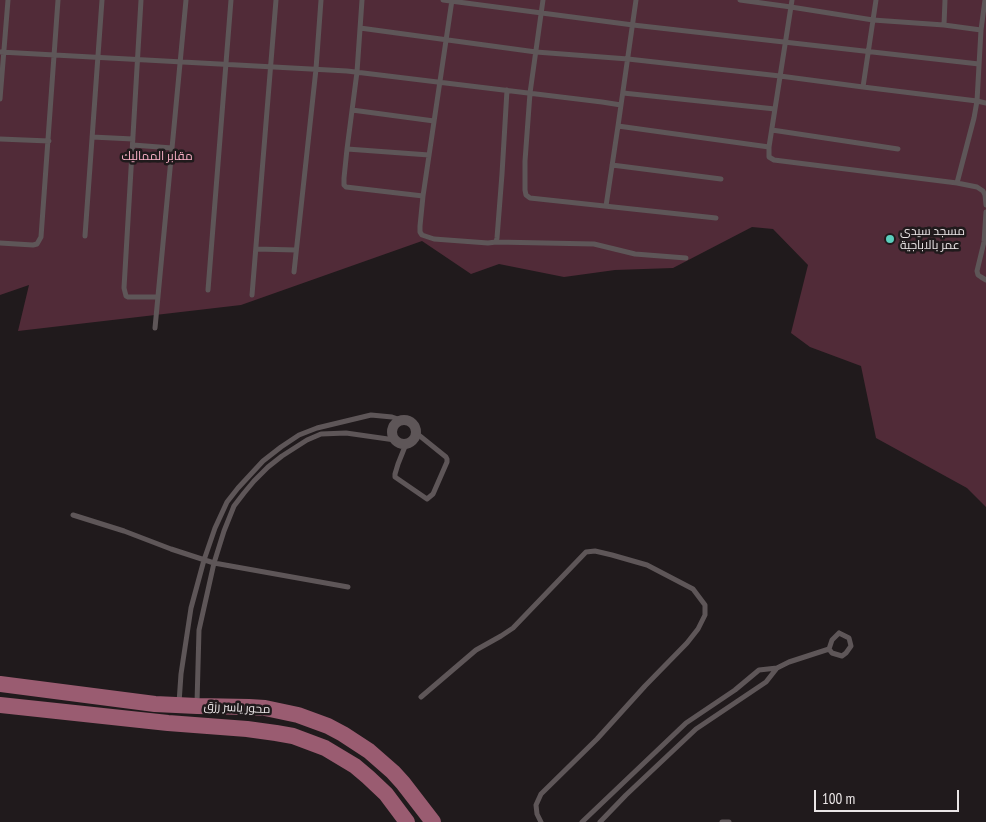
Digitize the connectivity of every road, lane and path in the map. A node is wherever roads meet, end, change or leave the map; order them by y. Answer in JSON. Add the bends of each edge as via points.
{"nodes":[{"id":1,"x":8,"y":0,"type":"edge"},
{"id":2,"x":58,"y":0,"type":"edge"},
{"id":3,"x":102,"y":0,"type":"edge"},
{"id":4,"x":142,"y":0,"type":"edge"},
{"id":5,"x":186,"y":0,"type":"edge"},
{"id":6,"x":231,"y":0,"type":"edge"},
{"id":7,"x":276,"y":0,"type":"edge"},
{"id":8,"x":321,"y":0,"type":"edge"},
{"id":9,"x":362,"y":0,"type":"edge"},
{"id":10,"x":443,"y":0,"type":"edge"},
{"id":11,"x":543,"y":0,"type":"edge"},
{"id":12,"x":636,"y":0,"type":"edge"},
{"id":13,"x":740,"y":0,"type":"edge"},
{"id":14,"x":792,"y":0,"type":"edge"},
{"id":15,"x":876,"y":0,"type":"edge"},
{"id":16,"x":945,"y":0,"type":"edge"},
{"id":17,"x":985,"y":0,"type":"edge"},
{"id":18,"x":452,"y":1,"type":"edge"},
{"id":19,"x":791,"y":7,"type":"junction"},
{"id":20,"x":541,"y":13,"type":"junction"},
{"id":21,"x":873,"y":20,"type":"junction"},
{"id":22,"x":633,"y":25,"type":"junction"},
{"id":23,"x":944,"y":25,"type":"junction"},
{"id":24,"x":360,"y":28,"type":"junction"},
{"id":25,"x":981,"y":30,"type":"junction"},
{"id":26,"x":446,"y":40,"type":"junction"},
{"id":27,"x":786,"y":42,"type":"junction"},
{"id":28,"x":868,"y":51,"type":"junction"},
{"id":29,"x":2,"y":52,"type":"edge"},
{"id":30,"x":536,"y":52,"type":"junction"},
{"id":31,"x":55,"y":55,"type":"junction"},
{"id":32,"x":98,"y":57,"type":"junction"},
{"id":33,"x":138,"y":59,"type":"junction"},
{"id":34,"x":628,"y":60,"type":"junction"},
{"id":35,"x":180,"y":62,"type":"junction"},
{"id":36,"x":225,"y":64,"type":"junction"},
{"id":37,"x":979,"y":64,"type":"junction"},
{"id":38,"x":271,"y":67,"type":"junction"},
{"id":39,"x":316,"y":70,"type":"junction"},
{"id":40,"x":357,"y":72,"type":"junction"},
{"id":41,"x":780,"y":76,"type":"junction"},
{"id":42,"x":440,"y":82,"type":"junction"},
{"id":43,"x":863,"y":87,"type":"junction"},
{"id":44,"x":507,"y":90,"type":"junction"},
{"id":45,"x":530,"y":93,"type":"junction"},
{"id":46,"x":623,"y":93,"type":"junction"},
{"id":47,"x":0,"y":99,"type":"edge"},
{"id":48,"x":977,"y":101,"type":"junction"},
{"id":49,"x":986,"y":103,"type":"edge"},
{"id":50,"x":621,"y":105,"type":"junction"},
{"id":51,"x":775,"y":109,"type":"junction"},
{"id":52,"x":352,"y":110,"type":"junction"},
{"id":53,"x":434,"y":121,"type":"junction"},
{"id":54,"x":618,"y":126,"type":"junction"},
{"id":55,"x":772,"y":130,"type":"junction"},
{"id":56,"x":92,"y":137,"type":"junction"},
{"id":57,"x":0,"y":140,"type":"edge"},
{"id":58,"x":49,"y":141,"type":"junction"},
{"id":59,"x":133,"y":142,"type":"junction"},
{"id":60,"x":769,"y":146,"type":"junction"},
{"id":61,"x":172,"y":148,"type":"junction"},
{"id":62,"x":347,"y":149,"type":"junction"},
{"id":63,"x":898,"y":149,"type":"dead end"},
{"id":64,"x":429,"y":155,"type":"junction"},
{"id":65,"x":612,"y":165,"type":"junction"},
{"id":66,"x":721,"y":179,"type":"dead end"},
{"id":67,"x":956,"y":183,"type":"junction"},
{"id":68,"x":423,"y":196,"type":"junction"},
{"id":69,"x":986,"y":205,"type":"edge"},
{"id":70,"x":606,"y":206,"type":"junction"},
{"id":71,"x":986,"y":212,"type":"edge"},
{"id":72,"x":716,"y":218,"type":"dead end"},
{"id":73,"x":85,"y":236,"type":"dead end"},
{"id":74,"x":496,"y":242,"type":"junction"},
{"id":75,"x":985,"y":242,"type":"edge"},
{"id":76,"x":0,"y":243,"type":"edge"},
{"id":77,"x":256,"y":249,"type":"junction"},
{"id":78,"x":296,"y":250,"type":"junction"},
{"id":79,"x":686,"y":258,"type":"dead end"},
{"id":80,"x":294,"y":272,"type":"dead end"},
{"id":81,"x":986,"y":280,"type":"edge"},
{"id":82,"x":208,"y":290,"type":"dead end"},
{"id":83,"x":252,"y":295,"type":"dead end"},
{"id":84,"x":158,"y":298,"type":"junction"},
{"id":85,"x":155,"y":328,"type":"dead end"},
{"id":86,"x":401,"y":420,"type":"junction"},
{"id":87,"x":416,"y":432,"type":"junction"},
{"id":88,"x":394,"y":440,"type":"junction"},
{"id":89,"x":406,"y":444,"type":"junction"},
{"id":90,"x":72,"y":515,"type":"dead end"},
{"id":91,"x":204,"y":560,"type":"junction"},
{"id":92,"x":214,"y":563,"type":"junction"},
{"id":93,"x":348,"y":587,"type":"dead end"},
{"id":94,"x":829,"y":649,"type":"junction"},
{"id":95,"x":777,"y":668,"type":"junction"},
{"id":96,"x":0,"y":684,"type":"edge"},
{"id":97,"x":421,"y":697,"type":"dead end"},
{"id":98,"x":0,"y":705,"type":"edge"},
{"id":99,"x":179,"y":706,"type":"junction"},
{"id":100,"x":197,"y":706,"type":"junction"},
{"id":101,"x":704,"y":711,"type":"junction"},
{"id":102,"x":708,"y":720,"type":"junction"},
{"id":103,"x":407,"y":822,"type":"edge"},
{"id":104,"x":433,"y":822,"type":"edge"},
{"id":105,"x":541,"y":822,"type":"edge"},
{"id":106,"x":582,"y":822,"type":"edge"},
{"id":107,"x":600,"y":822,"type":"edge"},
{"id":108,"x":722,"y":822,"type":"edge"},
{"id":109,"x":729,"y":822,"type":"edge"}],
"edges":[{"from":1,"to":29,"type":"lane"},
{"from":2,"to":31,"type":"lane"},
{"from":3,"to":32,"type":"lane"},
{"from":4,"to":33,"type":"lane"},
{"from":5,"to":35,"type":"lane"},
{"from":6,"to":36,"type":"lane"},
{"from":7,"to":38,"type":"lane"},
{"from":8,"to":39,"type":"lane"},
{"from":9,"to":24,"type":"lane"},
{"from":10,"to":18,"type":"lane"},
{"from":11,"to":20,"type":"lane"},
{"from":12,"to":22,"type":"lane"},
{"from":13,"to":19,"type":"lane"},
{"from":14,"to":19,"type":"lane"},
{"from":15,"to":21,"type":"lane"},
{"from":16,"to":23,"type":"lane"},
{"from":17,"to":25,"type":"lane"},
{"from":18,"to":20,"type":"lane"},
{"from":18,"to":26,"type":"lane"},
{"from":19,"to":21,"type":"lane"},
{"from":19,"to":27,"type":"lane"},
{"from":20,"to":22,"type":"lane"},
{"from":20,"to":30,"type":"lane"},
{"from":21,"to":23,"type":"lane"},
{"from":21,"to":28,"type":"lane"},
{"from":22,"to":27,"type":"lane"},
{"from":22,"to":34,"type":"lane"},
{"from":23,"to":25,"type":"lane"},
{"from":24,"to":26,"type":"lane"},
{"from":24,"to":40,"type":"lane"},
{"from":25,"to":37,"type":"lane"},
{"from":26,"to":30,"type":"lane"},
{"from":26,"to":42,"type":"lane"},
{"from":27,"to":28,"type":"lane"},
{"from":27,"to":41,"type":"lane"},
{"from":28,"to":37,"type":"lane"},
{"from":28,"to":43,"type":"lane"},
{"from":29,"to":31,"type":"lane"},
{"from":29,"to":47,"type":"lane"},
{"from":30,"to":34,"type":"lane"},
{"from":30,"to":45,"type":"lane"},
{"from":31,"to":32,"type":"lane"},
{"from":31,"to":58,"type":"lane"},
{"from":32,"to":33,"type":"lane"},
{"from":32,"to":56,"type":"lane"},
{"from":33,"to":35,"type":"lane"},
{"from":33,"to":59,"type":"lane"},
{"from":34,"to":41,"type":"lane"},
{"from":34,"to":46,"type":"lane"},
{"from":35,"to":36,"type":"lane"},
{"from":35,"to":61,"type":"lane"},
{"from":36,"to":38,"type":"lane"},
{"from":36,"to":82,"type":"lane"},
{"from":37,"to":48,"type":"lane"},
{"from":38,"to":39,"type":"lane"},
{"from":38,"to":77,"type":"lane"},
{"from":39,"to":40,"type":"lane"},
{"from":39,"to":78,"type":"lane"},
{"from":40,"to":42,"type":"lane"},
{"from":40,"to":52,"type":"lane"},
{"from":41,"to":43,"type":"lane"},
{"from":41,"to":51,"type":"lane"},
{"from":42,"to":44,"type":"lane"},
{"from":42,"to":53,"type":"lane"},
{"from":43,"to":48,"type":"lane"},
{"from":44,"to":45,"type":"lane"},
{"from":44,"to":74,"type":"lane"},
{"from":45,"to":50,"type":"lane"},
{"from":45,"to":70,"type":"lane","via":[[526,195]]},
{"from":46,"to":50,"type":"lane"},
{"from":46,"to":51,"type":"lane"},
{"from":48,"to":49,"type":"lane"},
{"from":48,"to":67,"type":"lane"},
{"from":50,"to":54,"type":"lane"},
{"from":51,"to":55,"type":"lane"},
{"from":52,"to":53,"type":"lane"},
{"from":52,"to":62,"type":"lane"},
{"from":53,"to":64,"type":"lane"},
{"from":54,"to":60,"type":"lane"},
{"from":54,"to":65,"type":"lane"},
{"from":55,"to":60,"type":"lane"},
{"from":55,"to":63,"type":"lane"},
{"from":56,"to":59,"type":"lane"},
{"from":56,"to":73,"type":"lane"},
{"from":57,"to":58,"type":"lane"},
{"from":58,"to":76,"type":"lane","via":[[39,242],[33,245]]},
{"from":59,"to":61,"type":"lane"},
{"from":59,"to":84,"type":"lane","via":[[124,288],[128,298]]},
{"from":60,"to":67,"type":"lane","via":[[769,157],[774,160]]},
{"from":61,"to":84,"type":"lane"},
{"from":62,"to":64,"type":"lane"},
{"from":62,"to":68,"type":"lane","via":[[346,187]]},
{"from":64,"to":68,"type":"lane"},
{"from":65,"to":66,"type":"lane"},
{"from":65,"to":70,"type":"lane"},
{"from":67,"to":69,"type":"lane","via":[[980,189],[985,195]]},
{"from":68,"to":74,"type":"lane","via":[[422,235]]},
{"from":70,"to":72,"type":"lane"},
{"from":71,"to":75,"type":"lane"},
{"from":74,"to":79,"type":"lane","via":[[594,244],[635,254]]},
{"from":75,"to":81,"type":"lane","via":[[977,271]]},
{"from":77,"to":78,"type":"lane"},
{"from":77,"to":83,"type":"lane"},
{"from":78,"to":80,"type":"lane"},
{"from":84,"to":85,"type":"lane"},
{"from":86,"to":87,"type":"street","via":[[413,424]]},
{"from":86,"to":88,"type":"street","via":[[392,428]]},
{"from":86,"to":91,"type":"lane","via":[[371,416],[334,423],[281,446],[248,476],[227,502]]},
{"from":87,"to":89,"type":"street","via":[[413,440]]},
{"from":87,"to":89,"type":"lane","via":[[447,459],[433,494],[427,498],[395,477]]},
{"from":88,"to":89,"type":"street"},
{"from":88,"to":92,"type":"lane","via":[[346,433],[321,434],[282,456],[254,481],[234,506]]},
{"from":90,"to":91,"type":"lane"},
{"from":91,"to":92,"type":"lane"},
{"from":91,"to":99,"type":"lane","via":[[191,608]]},
{"from":92,"to":93,"type":"lane"},
{"from":92,"to":100,"type":"lane","via":[[199,630]]},
{"from":94,"to":94,"type":"lane","via":[[839,633],[849,638],[851,646],[846,654],[842,656]]},
{"from":94,"to":95,"type":"lane"},
{"from":95,"to":101,"type":"lane","via":[[759,670]]},
{"from":95,"to":102,"type":"lane","via":[[766,682]]},
{"from":96,"to":99,"type":"main road","name":"محور ياسر رزق"},
{"from":97,"to":105,"type":"lane","via":[[476,650],[514,628],[586,552],[595,551],[647,566],[693,589],[705,605],[705,615],[698,629],[597,739],[541,794],[536,805]]},
{"from":98,"to":103,"type":"main road","name":"محور ياسر رزق","via":[[293,736],[325,748],[355,766],[386,794]]},
{"from":99,"to":100,"type":"main road","name":"محور ياسر رزق"},
{"from":100,"to":104,"type":"main road","name":"محور ياسر رزق","via":[[265,708],[328,726],[381,761]]},
{"from":101,"to":102,"type":"lane"},
{"from":101,"to":106,"type":"lane","via":[[680,729]]},
{"from":102,"to":107,"type":"lane"},
{"from":108,"to":109,"type":"lane"}]}
